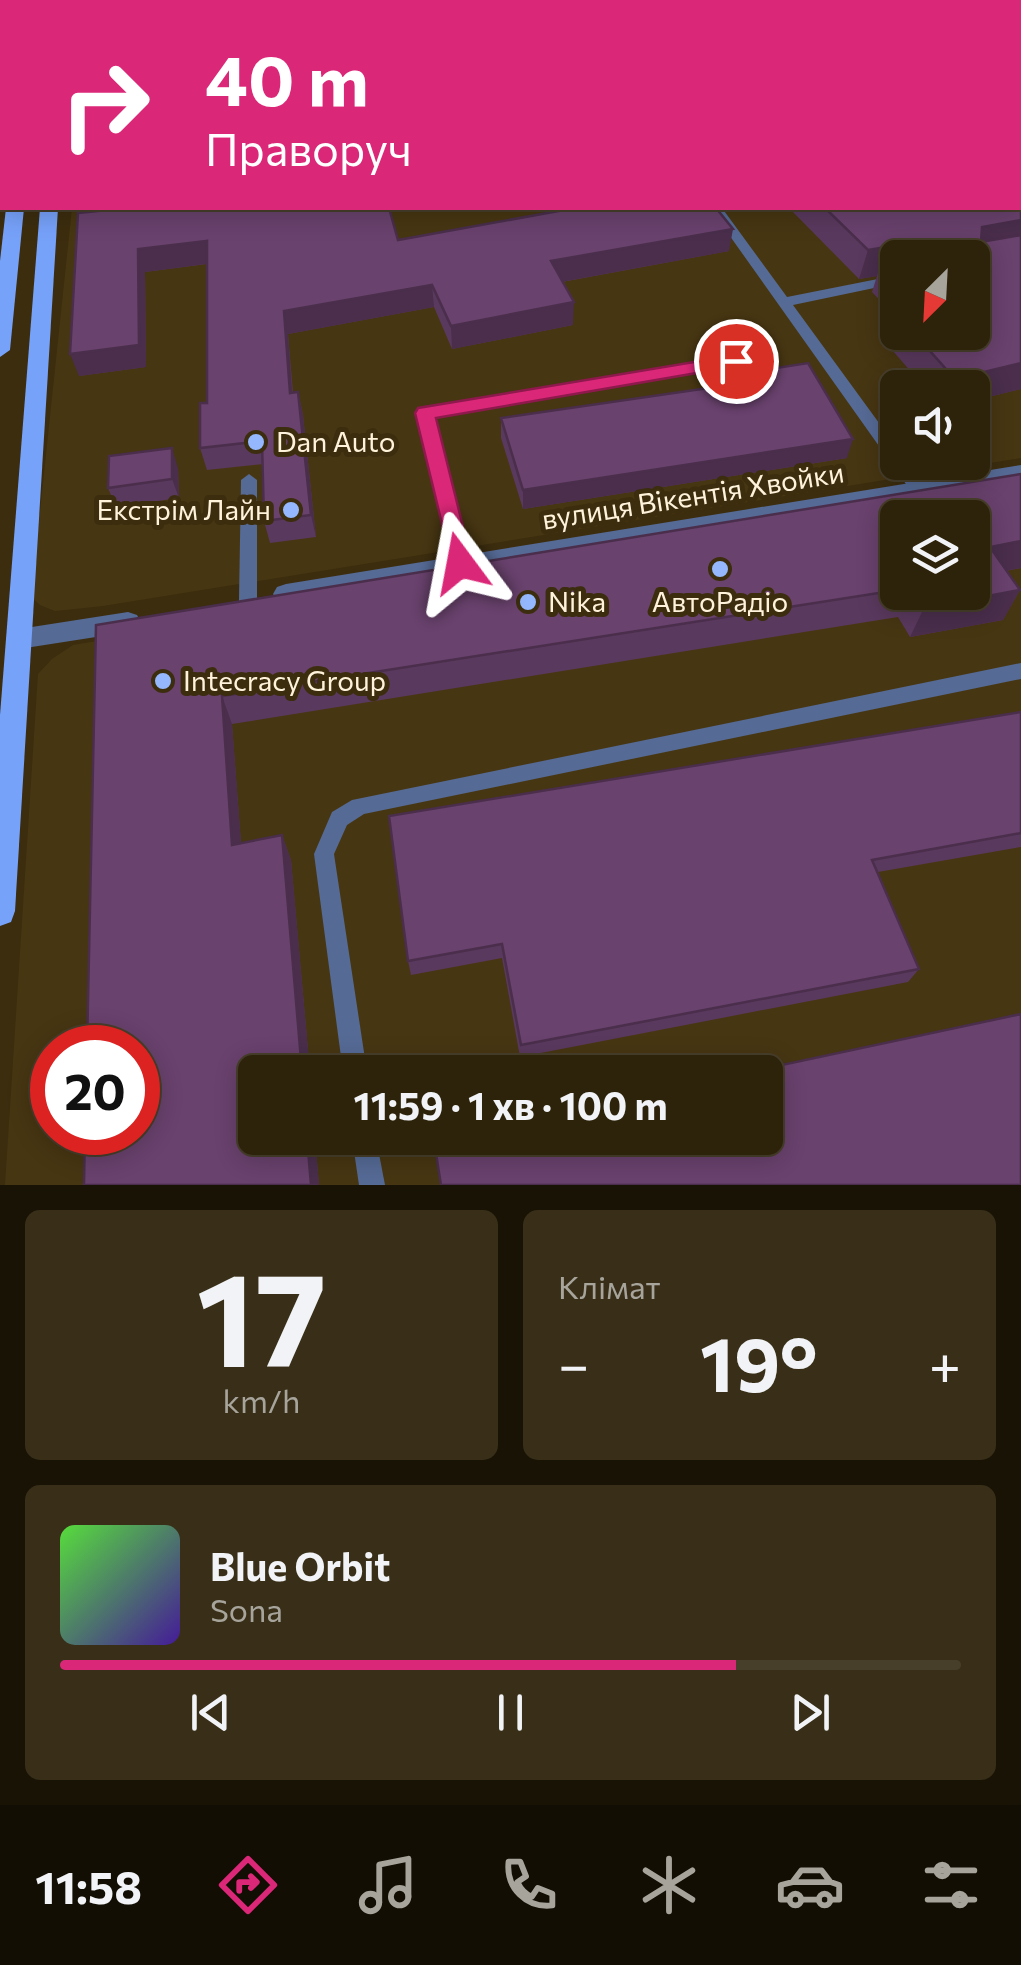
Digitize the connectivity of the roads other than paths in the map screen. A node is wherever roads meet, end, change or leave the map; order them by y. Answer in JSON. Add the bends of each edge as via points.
{"nodes":[{"id":1,"x":15,"y":210,"type":"edge"},
{"id":2,"x":50,"y":210,"type":"edge"},
{"id":3,"x":717,"y":210,"type":"edge"},
{"id":4,"x":880,"y":283,"type":"edge"},
{"id":5,"x":785,"y":302,"type":"junction"},
{"id":6,"x":0,"y":350,"type":"edge"},
{"id":7,"x":736,"y":361,"type":"dead end"},
{"id":8,"x":880,"y":437,"type":"edge"},
{"id":9,"x":1021,"y":473,"type":"edge"},
{"id":10,"x":249,"y":480,"type":"dead end"},
{"id":11,"x":912,"y":480,"type":"edge"},
{"id":12,"x":919,"y":490,"type":"junction"},
{"id":13,"x":460,"y":563,"type":"junction"},
{"id":14,"x":239,"y":603,"type":"joint"},
{"id":15,"x":158,"y":617,"type":"edge"},
{"id":16,"x":19,"y":639,"type":"junction"},
{"id":17,"x":1021,"y":671,"type":"edge"},
{"id":18,"x":0,"y":910,"type":"edge"},
{"id":19,"x":352,"y":1055,"type":"edge"},
{"id":20,"x":367,"y":1155,"type":"edge"},
{"id":21,"x":372,"y":1185,"type":"edge"}],
"edges":[{"from":1,"to":6,"type":"main road"},
{"from":2,"to":16,"type":"main road"},
{"from":3,"to":5,"type":"lane"},
{"from":4,"to":5,"type":"lane"},
{"from":5,"to":8,"type":"lane"},
{"from":7,"to":13,"type":"lane","via":[[425,413]]},
{"from":9,"to":12,"type":"street","name":"вулиця Вікентія Хвойки"},
{"from":10,"to":14,"type":"lane"},
{"from":11,"to":12,"type":"lane"},
{"from":12,"to":13,"type":"street","name":"вулиця Вікентія Хвойки"},
{"from":13,"to":14,"type":"street","name":"вулиця Вікентія Хвойки"},
{"from":15,"to":16,"type":"street"},
{"from":16,"to":18,"type":"main road"},
{"from":17,"to":19,"type":"lane","via":[[359,806],[338,819],[324,854]]},
{"from":20,"to":21,"type":"lane"}]}
